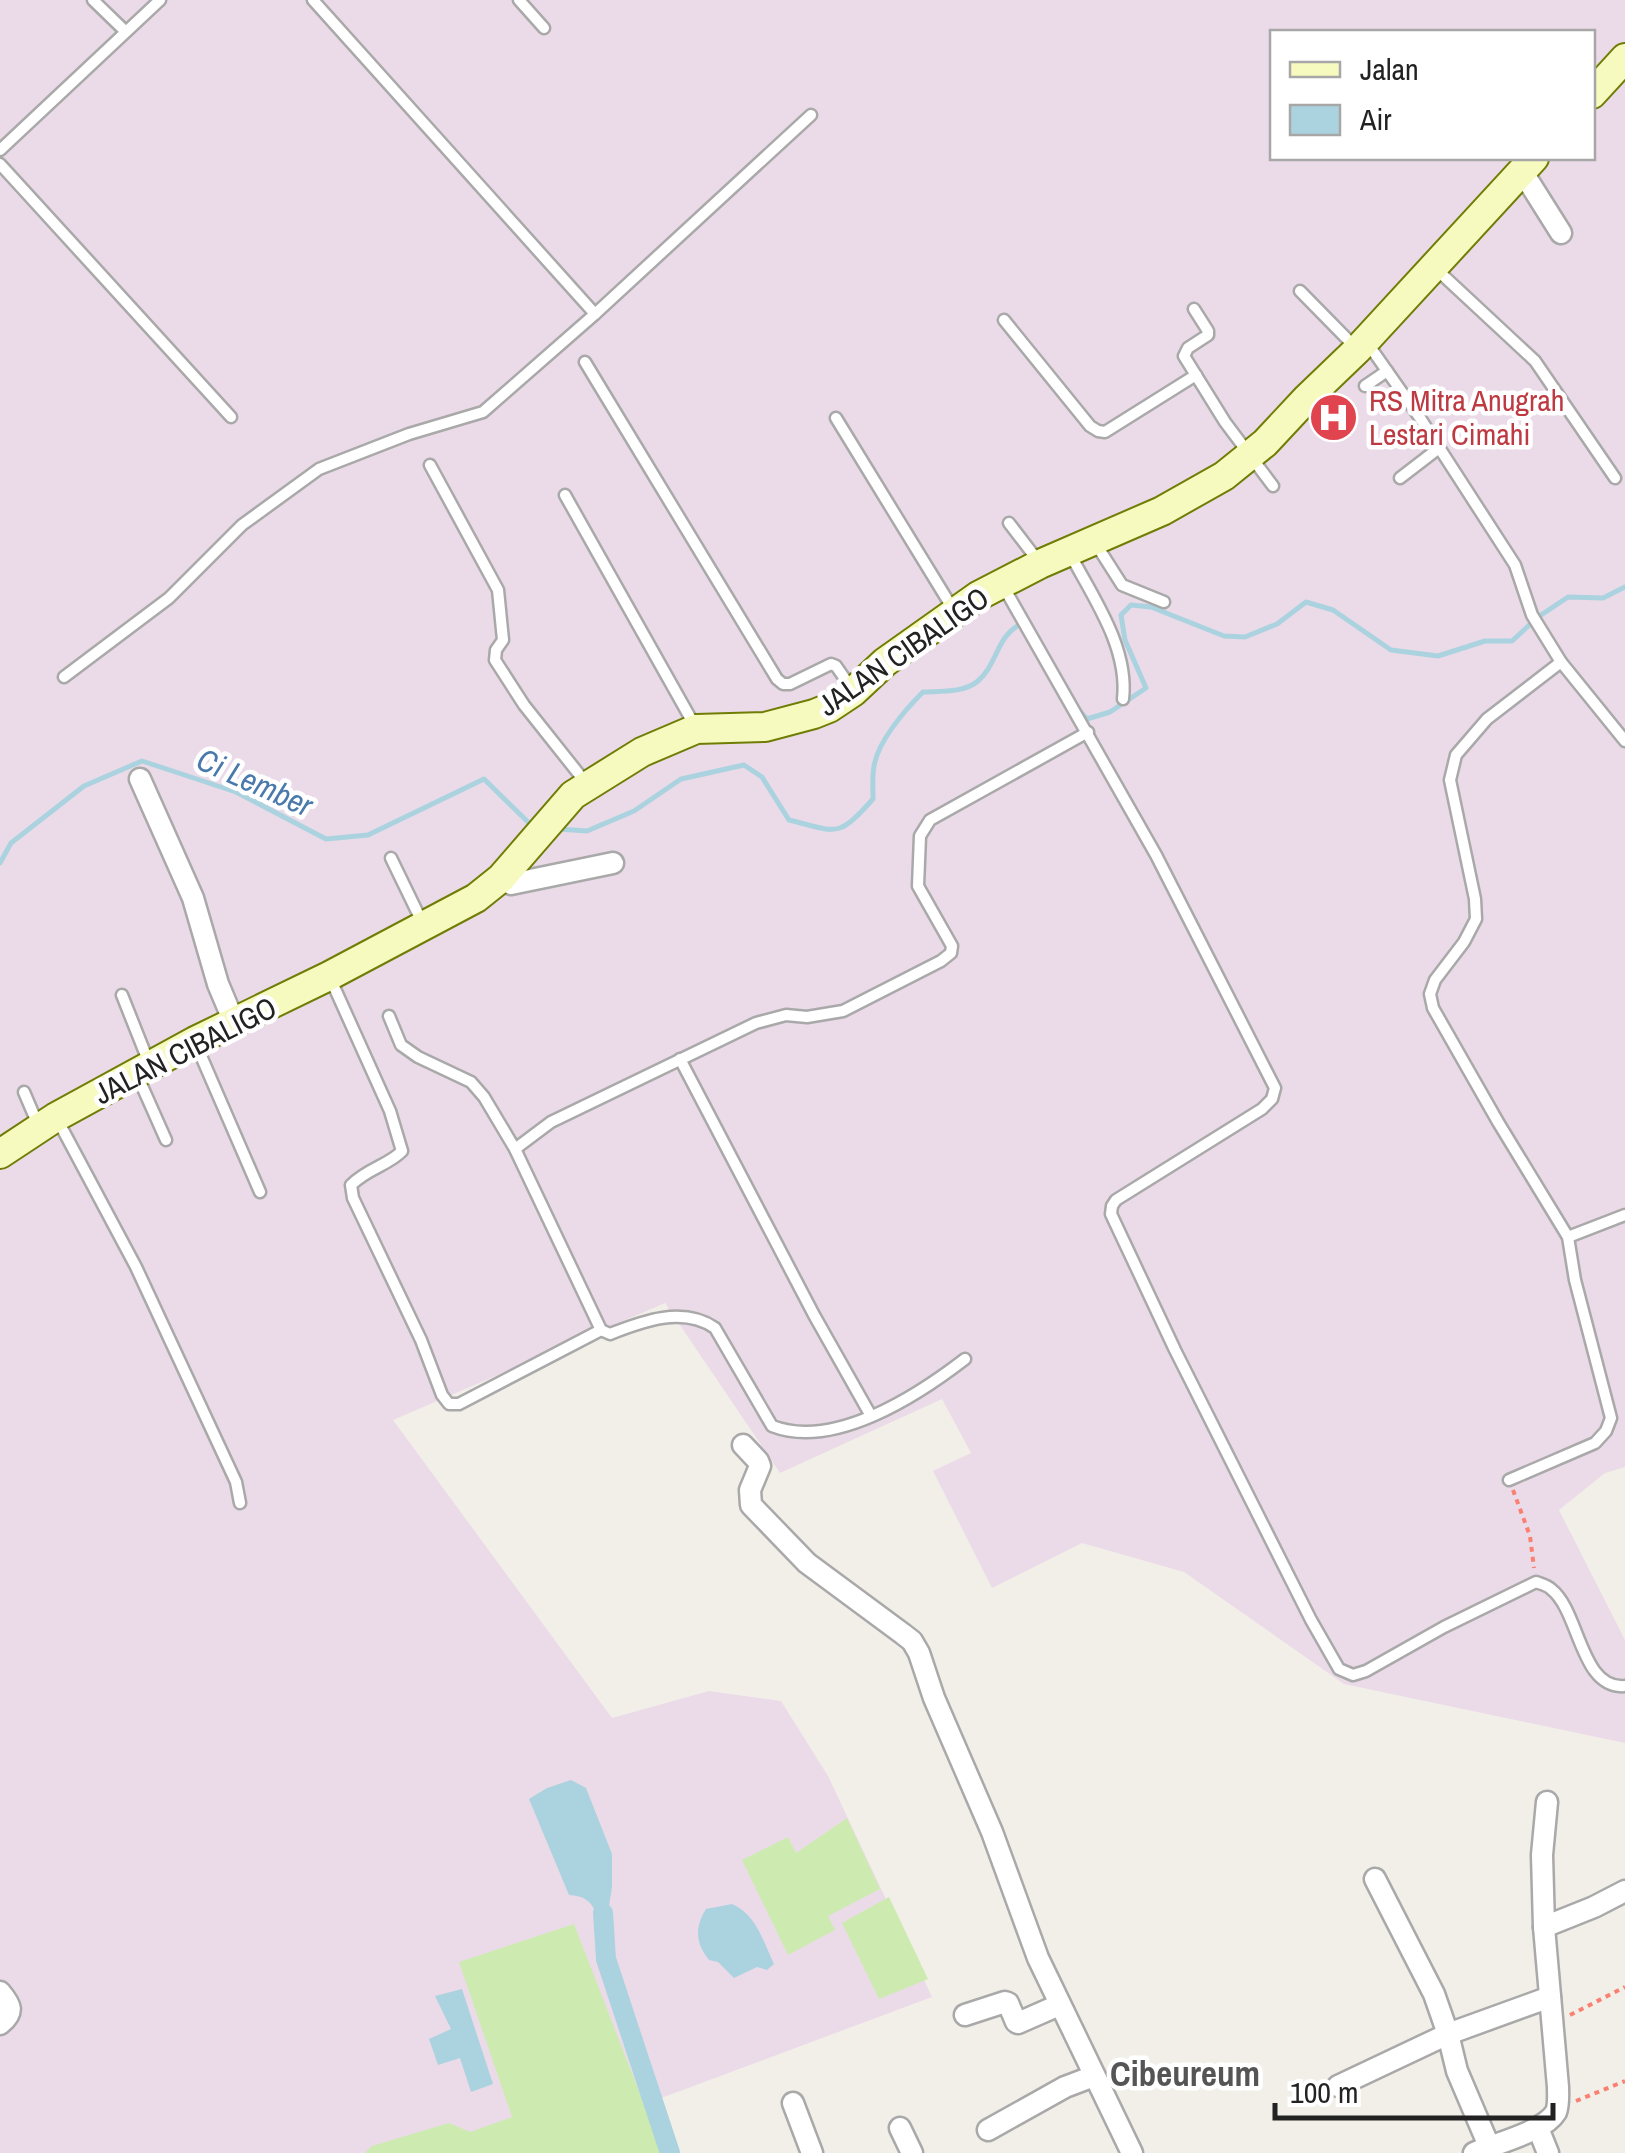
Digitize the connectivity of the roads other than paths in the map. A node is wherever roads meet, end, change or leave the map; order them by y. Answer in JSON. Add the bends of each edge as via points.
{"nodes":[{"id":1,"x":93,"y":0,"type":"edge"},
{"id":2,"x":160,"y":0,"type":"edge"},
{"id":3,"x":314,"y":0,"type":"edge"},
{"id":4,"x":519,"y":0,"type":"edge"},
{"id":5,"x":544,"y":28,"type":"dead end"},
{"id":6,"x":124,"y":31,"type":"junction"},
{"id":7,"x":1622,"y":68,"type":"edge"},
{"id":8,"x":1595,"y":91,"type":"edge"},
{"id":9,"x":811,"y":115,"type":"dead end"},
{"id":10,"x":0,"y":150,"type":"edge"},
{"id":11,"x":0,"y":164,"type":"edge"},
{"id":12,"x":1528,"y":164,"type":"edge"},
{"id":13,"x":1560,"y":233,"type":"dead end"},
{"id":14,"x":1433,"y":266,"type":"junction"},
{"id":15,"x":1300,"y":291,"type":"dead end"},
{"id":16,"x":1194,"y":310,"type":"dead end"},
{"id":17,"x":595,"y":314,"type":"junction"},
{"id":18,"x":1004,"y":320,"type":"dead end"},
{"id":19,"x":1361,"y":345,"type":"junction"},
{"id":20,"x":585,"y":362,"type":"dead end"},
{"id":21,"x":1387,"y":371,"type":"junction"},
{"id":22,"x":1196,"y":375,"type":"junction"},
{"id":23,"x":1366,"y":386,"type":"dead end"},
{"id":24,"x":231,"y":417,"type":"dead end"},
{"id":25,"x":836,"y":418,"type":"dead end"},
{"id":26,"x":1439,"y":448,"type":"junction"},
{"id":27,"x":1251,"y":455,"type":"junction"},
{"id":28,"x":430,"y":465,"type":"dead end"},
{"id":29,"x":1400,"y":478,"type":"dead end"},
{"id":30,"x":1614,"y":478,"type":"dead end"},
{"id":31,"x":1273,"y":486,"type":"dead end"},
{"id":32,"x":565,"y":496,"type":"dead end"},
{"id":33,"x":1010,"y":523,"type":"dead end"},
{"id":34,"x":1081,"y":545,"type":"junction"},
{"id":35,"x":1040,"y":564,"type":"junction"},
{"id":36,"x":1002,"y":584,"type":"junction"},
{"id":37,"x":1164,"y":602,"type":"dead end"},
{"id":38,"x":954,"y":611,"type":"junction"},
{"id":39,"x":1561,"y":662,"type":"junction"},
{"id":40,"x":64,"y":677,"type":"dead end"},
{"id":41,"x":853,"y":692,"type":"junction"},
{"id":42,"x":1123,"y":699,"type":"dead end"},
{"id":43,"x":696,"y":729,"type":"junction"},
{"id":44,"x":1088,"y":732,"type":"junction"},
{"id":45,"x":1625,"y":741,"type":"edge"},
{"id":46,"x":140,"y":779,"type":"dead end"},
{"id":47,"x":588,"y":784,"type":"junction"},
{"id":48,"x":390,"y":858,"type":"dead end"},
{"id":49,"x":613,"y":863,"type":"dead end"},
{"id":50,"x":501,"y":878,"type":"junction"},
{"id":51,"x":424,"y":925,"type":"junction"},
{"id":52,"x":329,"y":976,"type":"junction"},
{"id":53,"x":122,"y":995,"type":"dead end"},
{"id":54,"x":389,"y":1016,"type":"dead end"},
{"id":55,"x":234,"y":1022,"type":"junction"},
{"id":56,"x":195,"y":1041,"type":"junction"},
{"id":57,"x":680,"y":1059,"type":"junction"},
{"id":58,"x":143,"y":1070,"type":"junction"},
{"id":59,"x":24,"y":1092,"type":"dead end"},
{"id":60,"x":48,"y":1122,"type":"junction"},
{"id":61,"x":166,"y":1140,"type":"dead end"},
{"id":62,"x":2,"y":1148,"type":"edge"},
{"id":63,"x":515,"y":1149,"type":"junction"},
{"id":64,"x":260,"y":1192,"type":"dead end"},
{"id":65,"x":1625,"y":1214,"type":"edge"},
{"id":66,"x":1568,"y":1237,"type":"junction"},
{"id":67,"x":601,"y":1330,"type":"junction"},
{"id":68,"x":965,"y":1360,"type":"dead end"},
{"id":69,"x":871,"y":1416,"type":"junction"},
{"id":70,"x":742,"y":1445,"type":"dead end"},
{"id":71,"x":1509,"y":1480,"type":"road end"},
{"id":72,"x":240,"y":1504,"type":"dead end"},
{"id":73,"x":1625,"y":1686,"type":"edge"},
{"id":74,"x":1547,"y":1802,"type":"dead end"},
{"id":75,"x":1376,"y":1879,"type":"dead end"},
{"id":76,"x":1625,"y":1891,"type":"edge"},
{"id":77,"x":1544,"y":1927,"type":"junction"},
{"id":78,"x":0,"y":1992,"type":"edge"},
{"id":79,"x":1550,"y":1997,"type":"junction"},
{"id":80,"x":1058,"y":2004,"type":"junction"},
{"id":81,"x":966,"y":2015,"type":"dead end"},
{"id":82,"x":0,"y":2024,"type":"edge"},
{"id":83,"x":1448,"y":2034,"type":"junction"},
{"id":84,"x":1094,"y":2076,"type":"junction"},
{"id":85,"x":1338,"y":2086,"type":"dead end"},
{"id":86,"x":793,"y":2104,"type":"dead end"},
{"id":87,"x":900,"y":2128,"type":"dead end"},
{"id":88,"x":1538,"y":2128,"type":"junction"},
{"id":89,"x":988,"y":2130,"type":"dead end"},
{"id":90,"x":1482,"y":2150,"type":"edge"},
{"id":91,"x":812,"y":2153,"type":"edge"},
{"id":92,"x":912,"y":2153,"type":"edge"},
{"id":93,"x":1132,"y":2153,"type":"edge"},
{"id":94,"x":1548,"y":2153,"type":"edge"}],
"edges":[{"from":1,"to":6,"type":"lane"},
{"from":2,"to":6,"type":"lane"},
{"from":3,"to":17,"type":"lane"},
{"from":4,"to":5,"type":"lane"},
{"from":6,"to":10,"type":"lane"},
{"from":7,"to":8,"type":"main road"},
{"from":9,"to":17,"type":"lane"},
{"from":11,"to":24,"type":"lane"},
{"from":12,"to":13,"type":"street"},
{"from":12,"to":14,"type":"main road","name":"JALAN CIBALIGO"},
{"from":14,"to":19,"type":"main road","name":"JALAN CIBALIGO"},
{"from":14,"to":30,"type":"lane","via":[[1535,360]]},
{"from":15,"to":19,"type":"lane"},
{"from":16,"to":22,"type":"lane","via":[[1208,331],[1185,352]]},
{"from":17,"to":40,"type":"lane","via":[[482,412],[319,469],[242,525],[169,598]]},
{"from":18,"to":22,"type":"lane","via":[[1098,431]]},
{"from":19,"to":21,"type":"lane"},
{"from":19,"to":27,"type":"main road","name":"JALAN CIBALIGO"},
{"from":20,"to":41,"type":"lane","via":[[777,679],[790,684],[831,664]]},
{"from":21,"to":23,"type":"lane"},
{"from":21,"to":26,"type":"lane"},
{"from":22,"to":27,"type":"lane"},
{"from":25,"to":38,"type":"lane"},
{"from":26,"to":29,"type":"lane"},
{"from":26,"to":39,"type":"lane","via":[[1514,565],[1535,620]]},
{"from":27,"to":31,"type":"lane"},
{"from":27,"to":34,"type":"main road","name":"JALAN CIBALIGO","via":[[1196,494]]},
{"from":28,"to":47,"type":"lane","via":[[498,590],[504,640],[495,660]]},
{"from":32,"to":43,"type":"lane"},
{"from":33,"to":35,"type":"lane"},
{"from":34,"to":35,"type":"main road","name":"JALAN CIBALIGO"},
{"from":34,"to":37,"type":"lane","via":[[1122,586]]},
{"from":34,"to":42,"type":"lane","via":[[1125,680]]},
{"from":35,"to":36,"type":"main road","name":"JALAN CIBALIGO"},
{"from":36,"to":38,"type":"main road","name":"JALAN CIBALIGO"},
{"from":36,"to":44,"type":"lane"},
{"from":38,"to":41,"type":"main road","name":"JALAN CIBALIGO"},
{"from":39,"to":45,"type":"lane"},
{"from":39,"to":66,"type":"lane","via":[[1487,720],[1456,754],[1450,780],[1476,919],[1430,994]]},
{"from":41,"to":43,"type":"main road","name":"JALAN CIBALIGO","via":[[792,721]]},
{"from":43,"to":47,"type":"main road","name":"JALAN CIBALIGO"},
{"from":44,"to":57,"type":"lane","via":[[930,820],[920,836],[918,886],[951,953],[843,1011],[772,1017]]},
{"from":44,"to":73,"type":"lane","via":[[1275,1088],[1262,1109],[1116,1200],[1111,1214],[1339,1670],[1366,1671],[1536,1582],[1564,1606],[1603,1682]]},
{"from":46,"to":55,"type":"street","via":[[192,898]]},
{"from":47,"to":50,"type":"main road","name":"JALAN CIBALIGO"},
{"from":48,"to":51,"type":"lane"},
{"from":49,"to":50,"type":"street","via":[[512,884]]},
{"from":50,"to":51,"type":"main road","name":"JALAN CIBALIGO"},
{"from":51,"to":52,"type":"main road","name":"JALAN CIBALIGO"},
{"from":52,"to":55,"type":"main road","name":"JALAN CIBALIGO"},
{"from":52,"to":67,"type":"lane","via":[[402,1151],[362,1174],[351,1186],[353,1198],[442,1395],[458,1404]]},
{"from":53,"to":58,"type":"lane"},
{"from":54,"to":63,"type":"lane","via":[[401,1044],[418,1058],[471,1082]]},
{"from":55,"to":56,"type":"main road","name":"JALAN CIBALIGO"},
{"from":56,"to":58,"type":"main road","name":"JALAN CIBALIGO"},
{"from":56,"to":64,"type":"lane"},
{"from":57,"to":63,"type":"lane","via":[[552,1122]]},
{"from":57,"to":69,"type":"lane"},
{"from":58,"to":60,"type":"main road","name":"JALAN CIBALIGO"},
{"from":58,"to":61,"type":"lane"},
{"from":59,"to":60,"type":"lane"},
{"from":60,"to":62,"type":"main road","name":"JALAN CIBALIGO"},
{"from":60,"to":72,"type":"lane","via":[[136,1267],[236,1482]]},
{"from":63,"to":67,"type":"lane"},
{"from":65,"to":66,"type":"lane"},
{"from":66,"to":71,"type":"lane","via":[[1612,1418],[1595,1443]]},
{"from":67,"to":69,"type":"lane","via":[[610,1334],[658,1318],[705,1321],[772,1426],[789,1433],[843,1428]]},
{"from":68,"to":69,"type":"lane"},
{"from":70,"to":80,"type":"street","via":[[760,1466],[752,1505],[807,1563],[904,1634],[919,1653]]},
{"from":74,"to":77,"type":"street"},
{"from":75,"to":83,"type":"street"},
{"from":76,"to":77,"type":"street"},
{"from":77,"to":79,"type":"street"},
{"from":78,"to":82,"type":"street","via":[[11,2010]]},
{"from":79,"to":83,"type":"street"},
{"from":79,"to":88,"type":"street","via":[[1558,2108]]},
{"from":80,"to":81,"type":"street","via":[[1018,2024],[1005,2002]]},
{"from":80,"to":84,"type":"street"},
{"from":83,"to":85,"type":"street"},
{"from":83,"to":90,"type":"street"},
{"from":84,"to":89,"type":"street"},
{"from":84,"to":93,"type":"street"},
{"from":86,"to":91,"type":"street"},
{"from":87,"to":92,"type":"street"},
{"from":88,"to":90,"type":"street"},
{"from":88,"to":94,"type":"street"}]}
